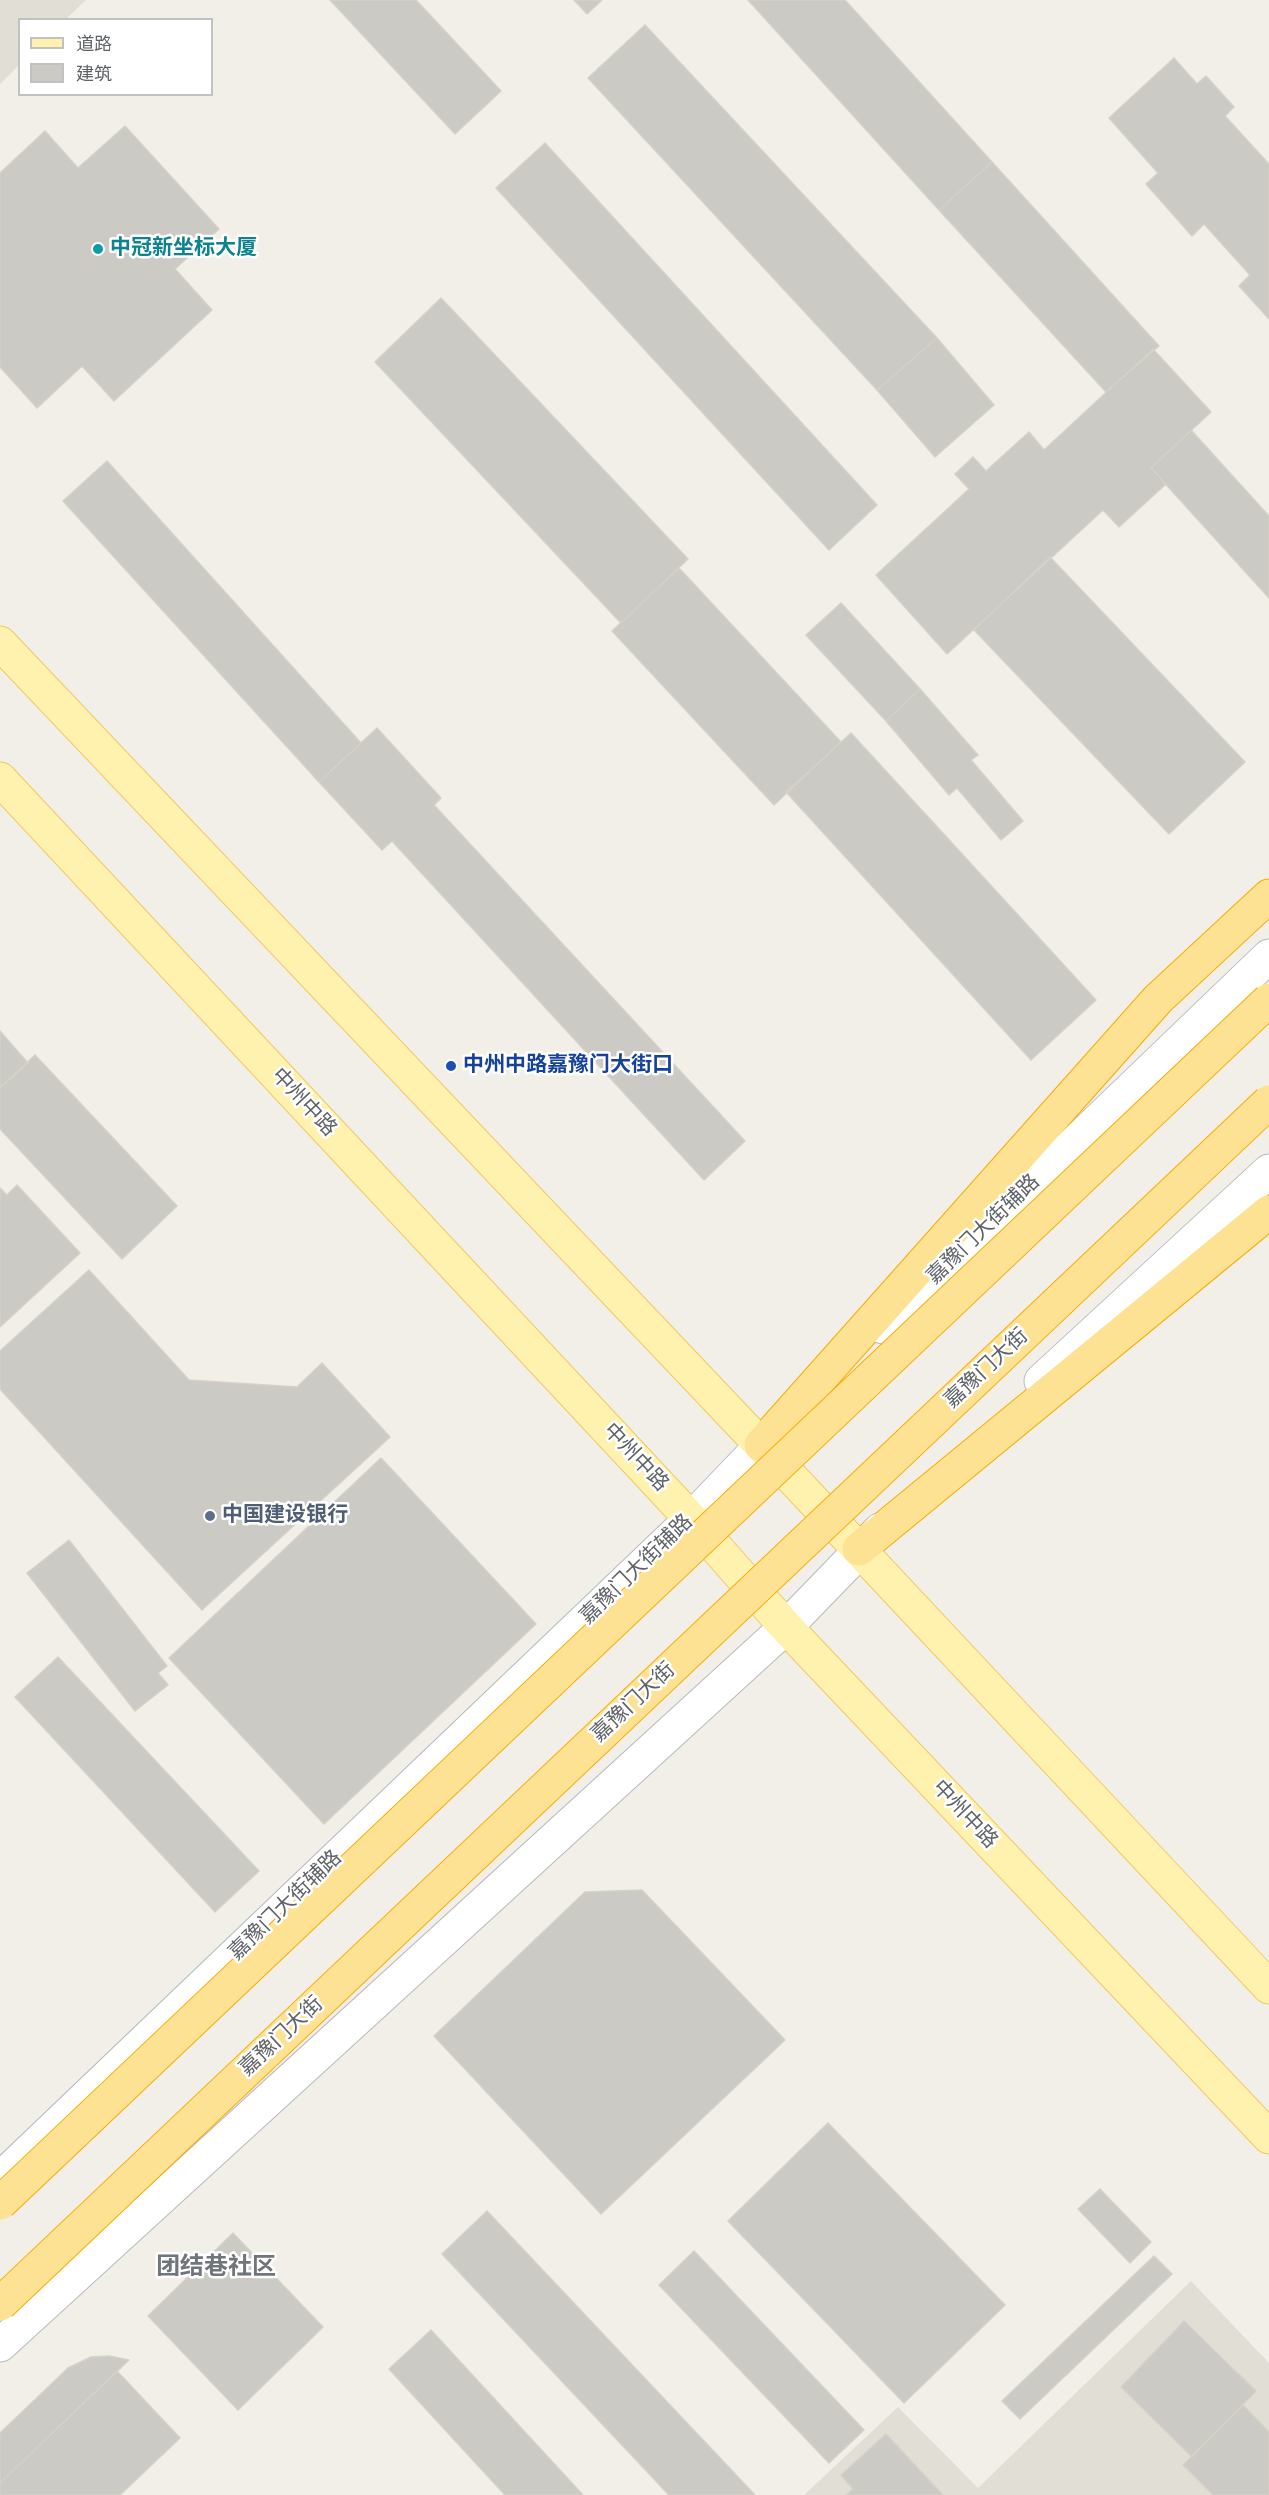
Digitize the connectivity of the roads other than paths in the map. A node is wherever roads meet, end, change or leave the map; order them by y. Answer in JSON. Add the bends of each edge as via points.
{"nodes":[{"id":1,"x":0,"y":643,"type":"edge"},
{"id":2,"x":0,"y":779,"type":"edge"},
{"id":3,"x":1269,"y":896,"type":"edge"},
{"id":4,"x":1269,"y":956,"type":"edge"},
{"id":5,"x":1269,"y":1000,"type":"edge"},
{"id":6,"x":1269,"y":1102,"type":"edge"},
{"id":7,"x":1269,"y":1171,"type":"edge"},
{"id":8,"x":1269,"y":1212,"type":"edge"},
{"id":9,"x":761,"y":1445,"type":"junction"},
{"id":10,"x":691,"y":1519,"type":"junction"},
{"id":11,"x":859,"y":1549,"type":"junction"},
{"id":12,"x":786,"y":1627,"type":"junction"},
{"id":13,"x":1269,"y":1987,"type":"edge"},
{"id":14,"x":1269,"y":2138,"type":"edge"},
{"id":15,"x":0,"y":2179,"type":"edge"},
{"id":16,"x":0,"y":2203,"type":"edge"},
{"id":17,"x":0,"y":2304,"type":"edge"},
{"id":18,"x":0,"y":2345,"type":"edge"}],
"edges":[{"from":1,"to":9,"type":"main road"},
{"from":2,"to":10,"type":"main road","name":"中州中路"},
{"from":3,"to":9,"type":"highway","via":[[1158,999]]},
{"from":4,"to":9,"type":"main road","name":"嘉豫门大街辅路"},
{"from":5,"to":16,"type":"highway","bridge":true},
{"from":6,"to":17,"type":"highway","name":"嘉豫门大街","bridge":true},
{"from":7,"to":11,"type":"main road"},
{"from":8,"to":11,"type":"highway"},
{"from":9,"to":10,"type":"main road","name":"嘉豫门大街辅路"},
{"from":9,"to":11,"type":"main road"},
{"from":10,"to":12,"type":"main road","name":"中州中路"},
{"from":10,"to":15,"type":"main road","name":"嘉豫门大街辅路"},
{"from":11,"to":12,"type":"main road"},
{"from":11,"to":13,"type":"main road"},
{"from":12,"to":14,"type":"main road","name":"中州中路"},
{"from":12,"to":18,"type":"main road"}]}
